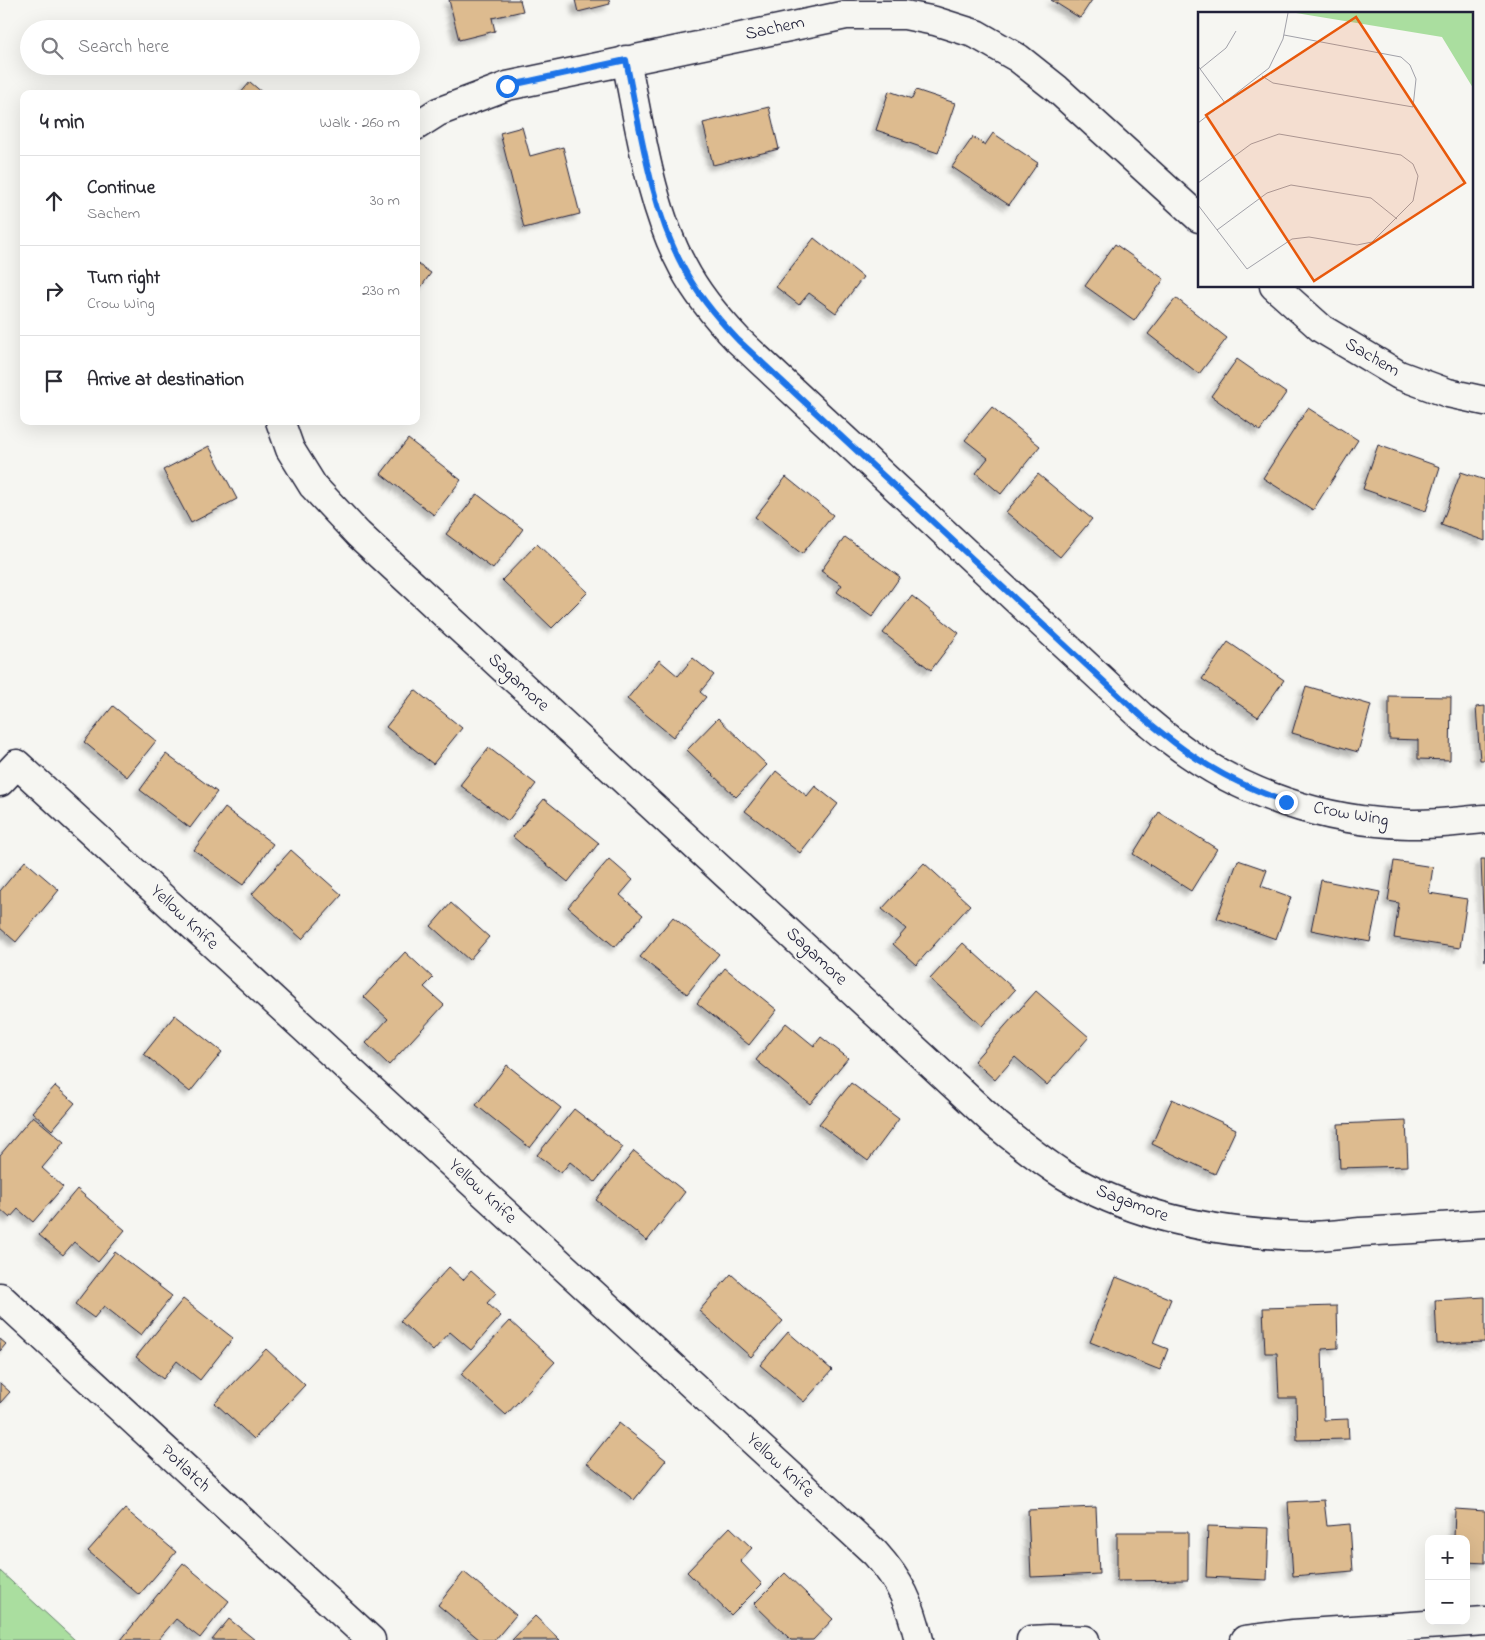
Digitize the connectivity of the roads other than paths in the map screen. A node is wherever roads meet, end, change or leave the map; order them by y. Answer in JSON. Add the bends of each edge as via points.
{"nodes":[{"id":1,"x":626,"y":60,"type":"junction"},
{"id":2,"x":420,"y":123,"type":"edge"},
{"id":3,"x":1198,"y":217,"type":"edge"},
{"id":4,"x":1276,"y":288,"type":"edge"},
{"id":5,"x":1485,"y":401,"type":"edge"},
{"id":6,"x":281,"y":425,"type":"edge"},
{"id":7,"x":8,"y":773,"type":"edge"},
{"id":8,"x":1485,"y":819,"type":"edge"},
{"id":9,"x":1485,"y":1224,"type":"edge"},
{"id":10,"x":0,"y":1297,"type":"edge"},
{"id":11,"x":1485,"y":1621,"type":"edge"},
{"id":12,"x":1294,"y":1637,"type":"edge"},
{"id":13,"x":371,"y":1640,"type":"edge"},
{"id":14,"x":919,"y":1640,"type":"edge"},
{"id":15,"x":1031,"y":1640,"type":"edge"},
{"id":16,"x":1085,"y":1640,"type":"edge"},
{"id":17,"x":1245,"y":1640,"type":"edge"}],
"edges":[{"from":1,"to":2,"type":"street","name":"Sachem","via":[[507,86],[438,112]]},
{"from":1,"to":3,"type":"street","name":"Sachem","via":[[846,15],[905,15],[935,21],[976,34],[1018,58],[1057,89]]},
{"from":1,"to":8,"type":"street","name":"Crow Wing","via":[[655,197],[683,267],[717,318],[1141,716],[1174,743],[1246,786],[1326,814],[1411,824]]},
{"from":4,"to":5,"type":"street","name":"Sachem","via":[[1322,329],[1399,375],[1448,394]]},
{"from":6,"to":9,"type":"street","name":"Sagamore","via":[[290,449],[313,486],[358,534],[997,1125],[1037,1157],[1102,1195],[1141,1211],[1223,1230],[1301,1236]]},
{"from":7,"to":14,"type":"street","name":"Yellow Knife","via":[[875,1554],[901,1587],[913,1613]]},
{"from":10,"to":13,"type":"street","name":"Potlatch"},
{"from":11,"to":12,"type":"street"},
{"from":12,"to":17,"type":"street"},
{"from":15,"to":16,"type":"street"}]}
